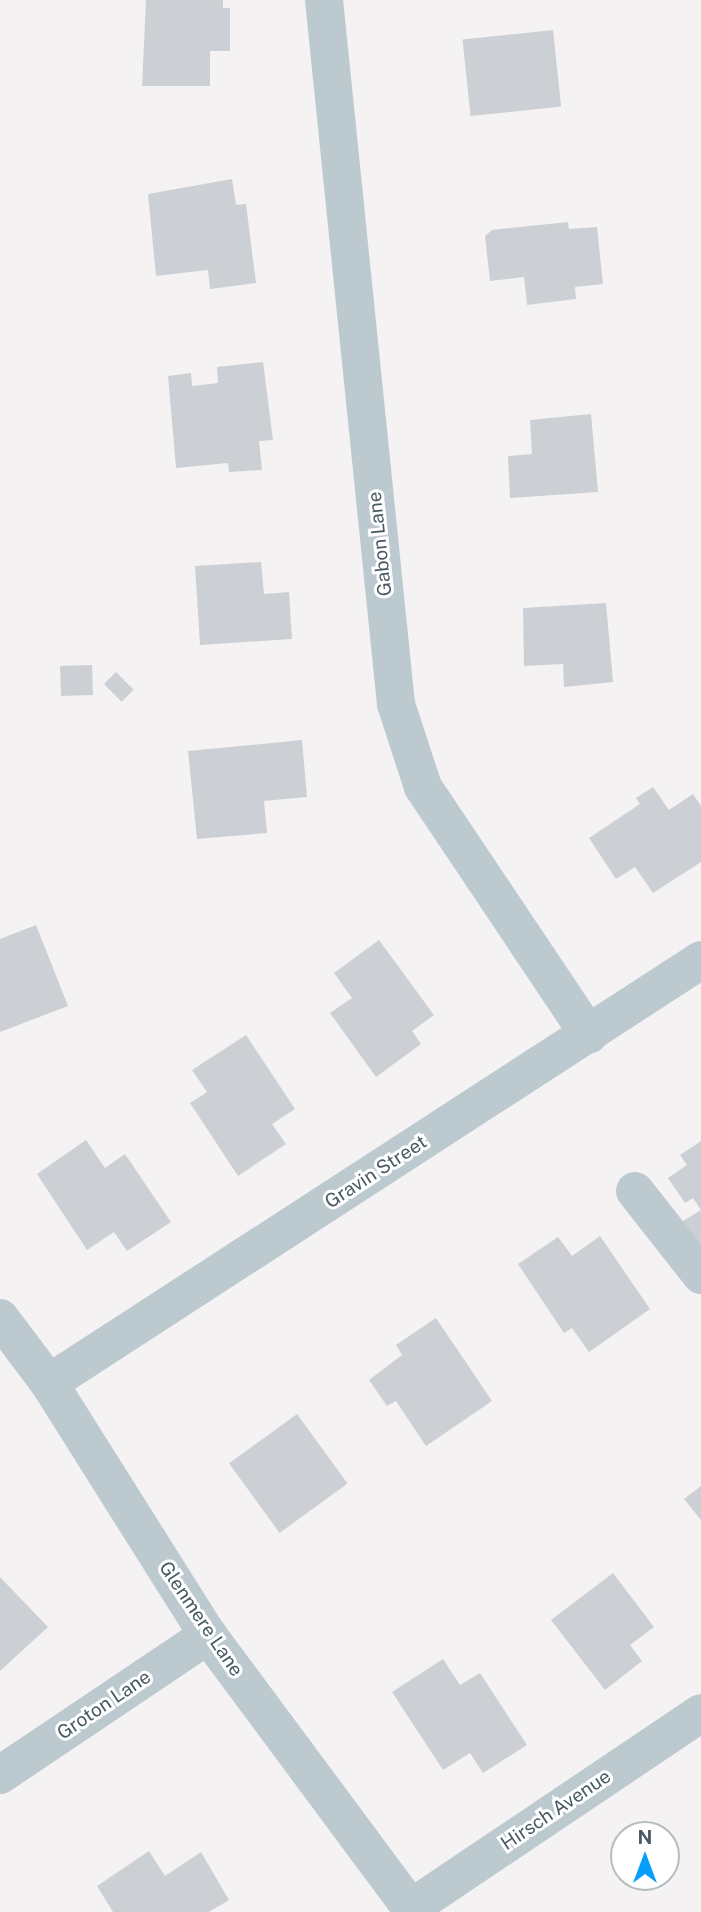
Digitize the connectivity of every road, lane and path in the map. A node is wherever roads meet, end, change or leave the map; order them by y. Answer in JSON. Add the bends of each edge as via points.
{"nodes":[{"id":1,"x":324,"y":0,"type":"edge"},
{"id":2,"x":701,"y":960,"type":"edge"},
{"id":3,"x":589,"y":1035,"type":"junction"},
{"id":4,"x":635,"y":1191,"type":"dead end"},
{"id":5,"x":701,"y":1275,"type":"edge"},
{"id":6,"x":0,"y":1318,"type":"edge"},
{"id":7,"x":49,"y":1383,"type":"junction"},
{"id":8,"x":208,"y":1634,"type":"junction"},
{"id":9,"x":701,"y":1713,"type":"edge"},
{"id":10,"x":0,"y":1775,"type":"edge"},
{"id":11,"x":412,"y":1910,"type":"edge"}],
"edges":[{"from":1,"to":3,"type":"street","name":"Gabon Lane","via":[[396,704],[423,786]]},
{"from":2,"to":3,"type":"street","name":"Gravin Street"},
{"from":3,"to":7,"type":"street","name":"Gravin Street"},
{"from":4,"to":5,"type":"street"},
{"from":6,"to":7,"type":"street","name":"Glenmere Lane"},
{"from":7,"to":8,"type":"street","name":"Glenmere Lane"},
{"from":8,"to":10,"type":"street","name":"Groton Lane"},
{"from":8,"to":11,"type":"street","name":"Glenmere Lane"},
{"from":9,"to":11,"type":"street","name":"Hirsch Avenue"}]}
